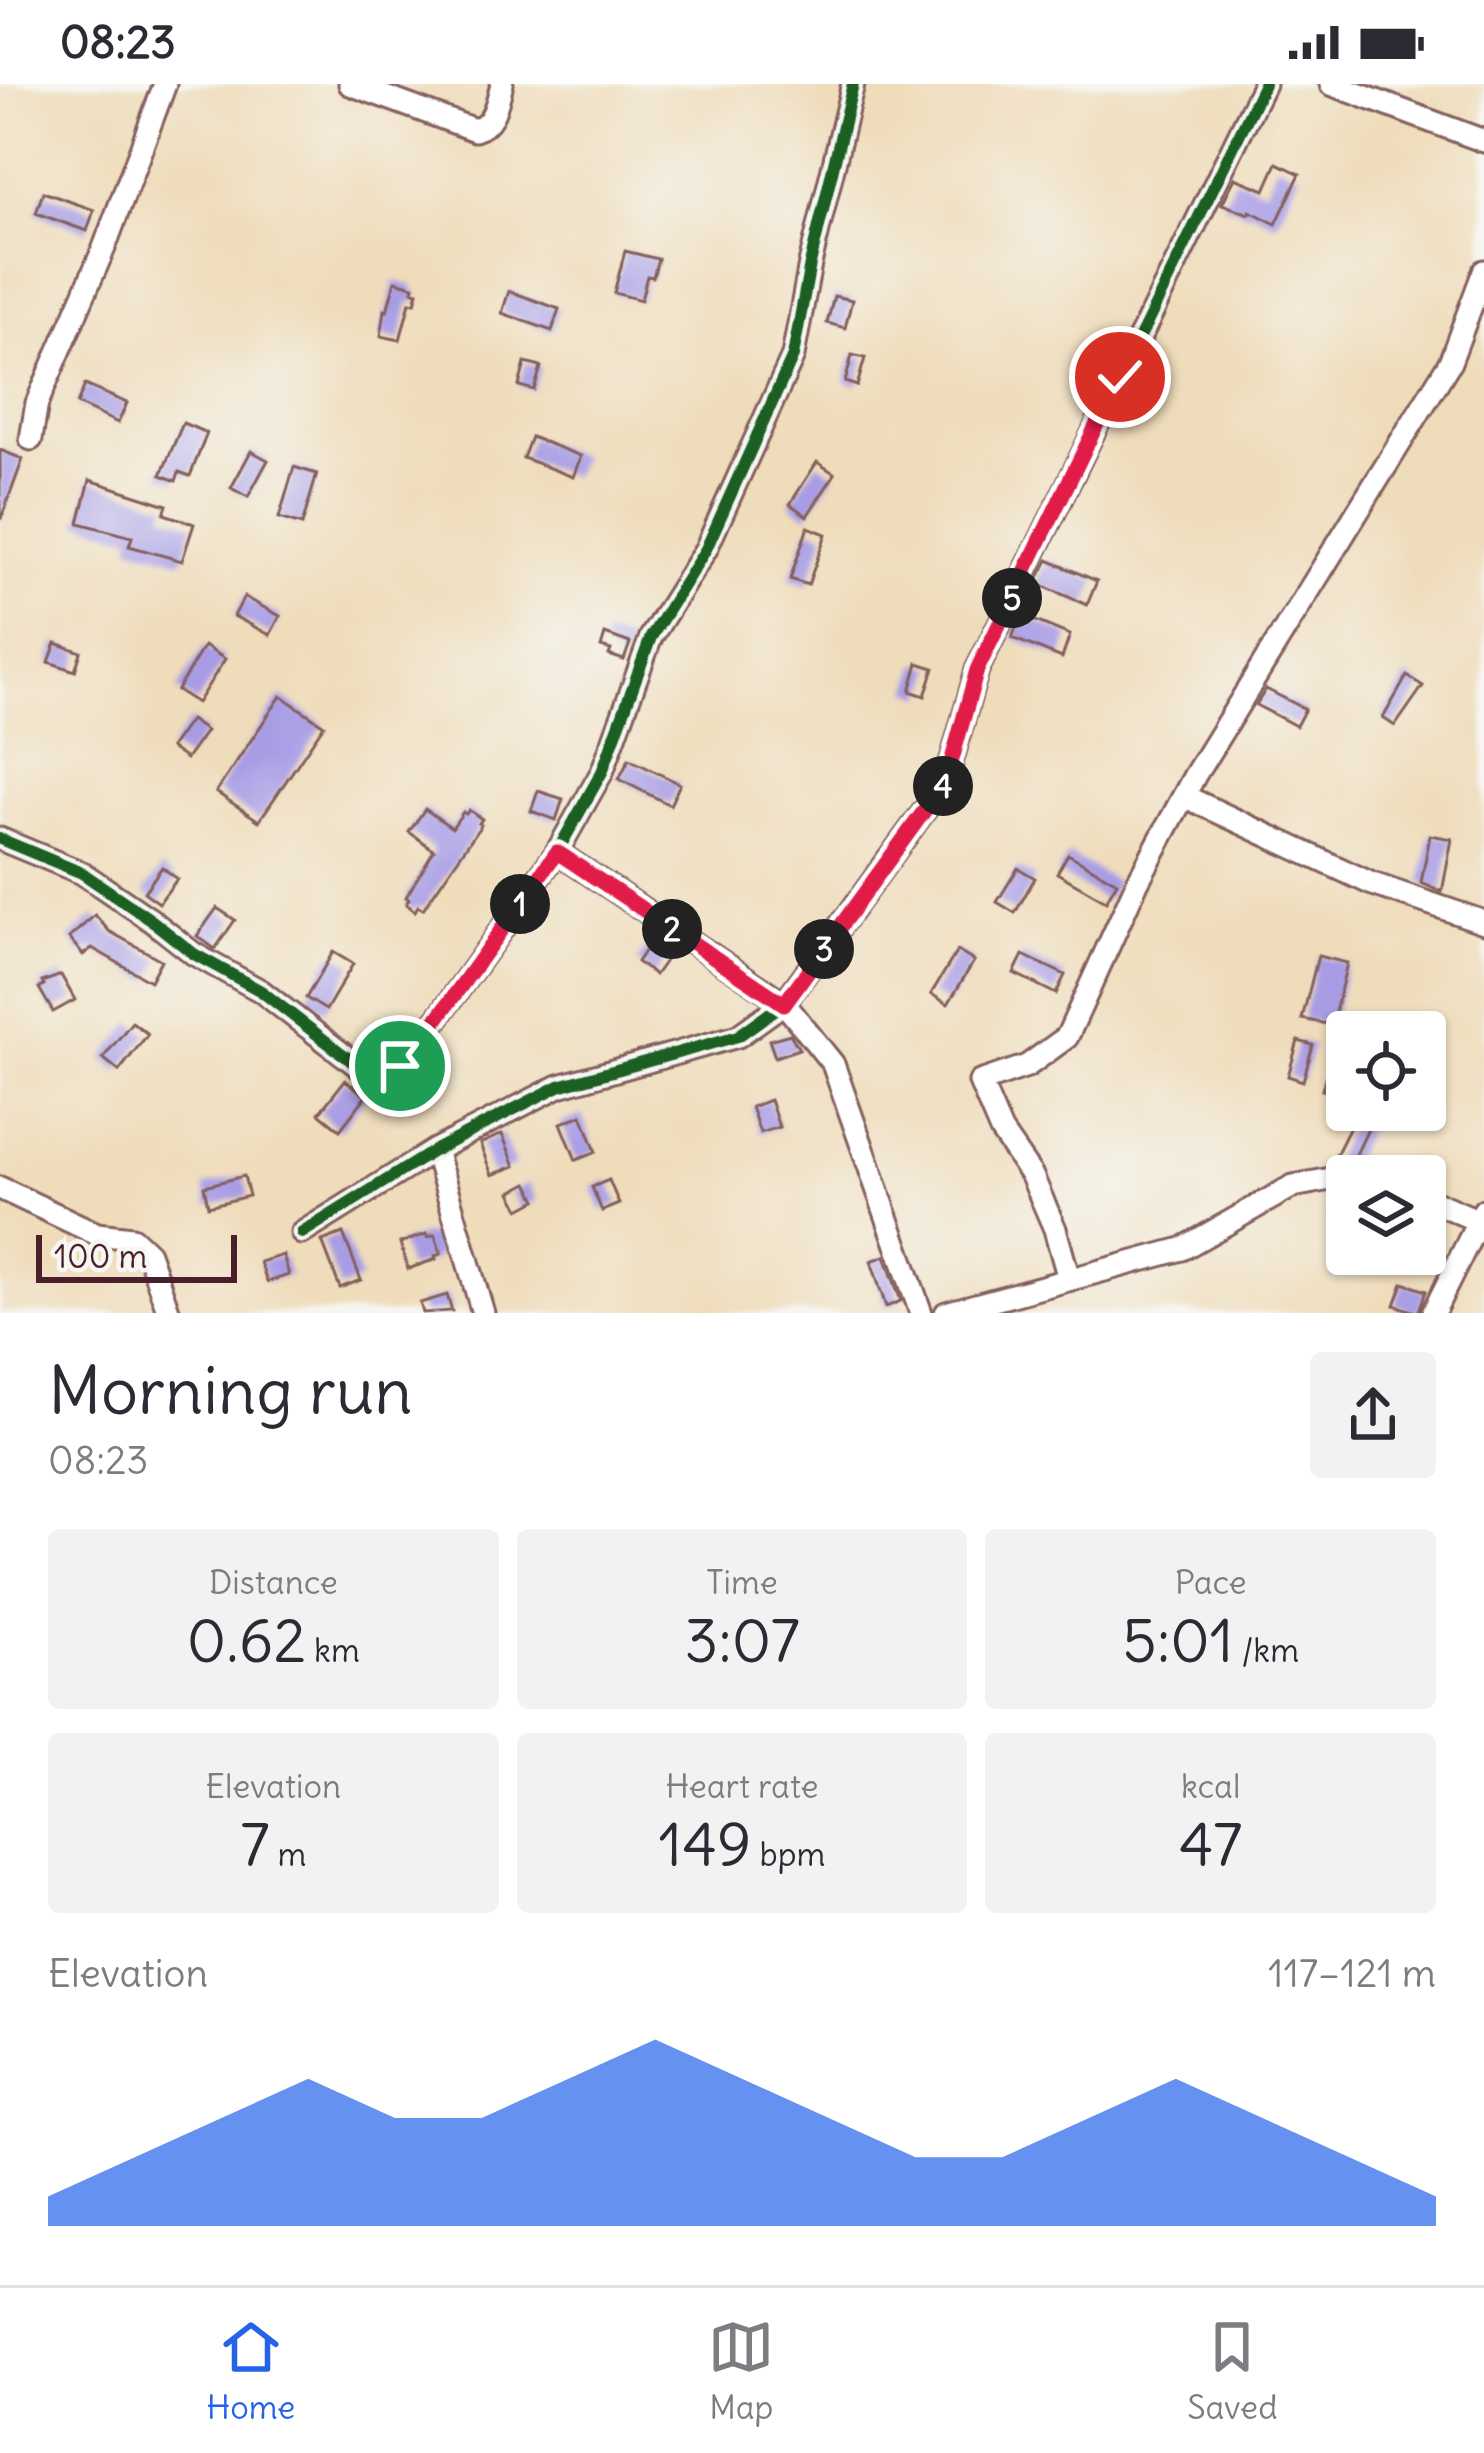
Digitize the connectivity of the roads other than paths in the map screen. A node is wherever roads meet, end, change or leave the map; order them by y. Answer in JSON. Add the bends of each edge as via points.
{"nodes":[{"id":1,"x":165,"y":84,"type":"edge"},
{"id":2,"x":350,"y":84,"type":"edge"},
{"id":3,"x":502,"y":84,"type":"edge"},
{"id":4,"x":854,"y":84,"type":"edge"},
{"id":5,"x":1264,"y":84,"type":"edge"},
{"id":6,"x":1331,"y":84,"type":"edge"},
{"id":7,"x":1484,"y":141,"type":"edge"},
{"id":8,"x":1484,"y":271,"type":"edge"},
{"id":9,"x":31,"y":439,"type":"dead end"},
{"id":10,"x":1184,"y":796,"type":"junction"},
{"id":11,"x":0,"y":839,"type":"edge"},
{"id":12,"x":557,"y":852,"type":"junction"},
{"id":13,"x":1484,"y":922,"type":"edge"},
{"id":14,"x":784,"y":1004,"type":"junction"},
{"id":15,"x":435,"y":1150,"type":"junction"},
{"id":16,"x":1326,"y":1180,"type":"edge"},
{"id":17,"x":0,"y":1188,"type":"edge"},
{"id":18,"x":1446,"y":1205,"type":"edge"},
{"id":19,"x":1481,"y":1216,"type":"edge"},
{"id":20,"x":302,"y":1233,"type":"dead end"},
{"id":21,"x":1069,"y":1280,"type":"junction"},
{"id":22,"x":169,"y":1313,"type":"edge"},
{"id":23,"x":483,"y":1313,"type":"edge"},
{"id":24,"x":921,"y":1313,"type":"edge"},
{"id":25,"x":946,"y":1313,"type":"edge"},
{"id":26,"x":1433,"y":1313,"type":"edge"}],
"edges":[{"from":1,"to":9,"type":"street","via":[[37,404]]},
{"from":2,"to":3,"type":"street","via":[[475,130],[490,121]]},
{"from":4,"to":12,"type":"street","via":[[793,356],[706,549],[651,637],[602,772]]},
{"from":5,"to":14,"type":"street","via":[[977,670],[946,781]]},
{"from":6,"to":7,"type":"street"},
{"from":8,"to":10,"type":"street","via":[[1450,362]]},
{"from":10,"to":13,"type":"street","via":[[1370,883]]},
{"from":10,"to":21,"type":"street","via":[[1067,1037],[1027,1066],[980,1082],[1032,1176]]},
{"from":11,"to":12,"type":"street","via":[[82,873],[379,1076],[410,1054]]},
{"from":12,"to":14,"type":"street"},
{"from":14,"to":15,"type":"street","via":[[738,1036],[560,1086]]},
{"from":14,"to":24,"type":"street","via":[[833,1064]]},
{"from":15,"to":20,"type":"street"},
{"from":15,"to":23,"type":"street"},
{"from":16,"to":21,"type":"street","via":[[1293,1186],[1182,1249]]},
{"from":17,"to":22,"type":"street","via":[[97,1234],[132,1238],[148,1252]]},
{"from":18,"to":19,"type":"street"},
{"from":19,"to":26,"type":"street"},
{"from":21,"to":25,"type":"street"}]}
